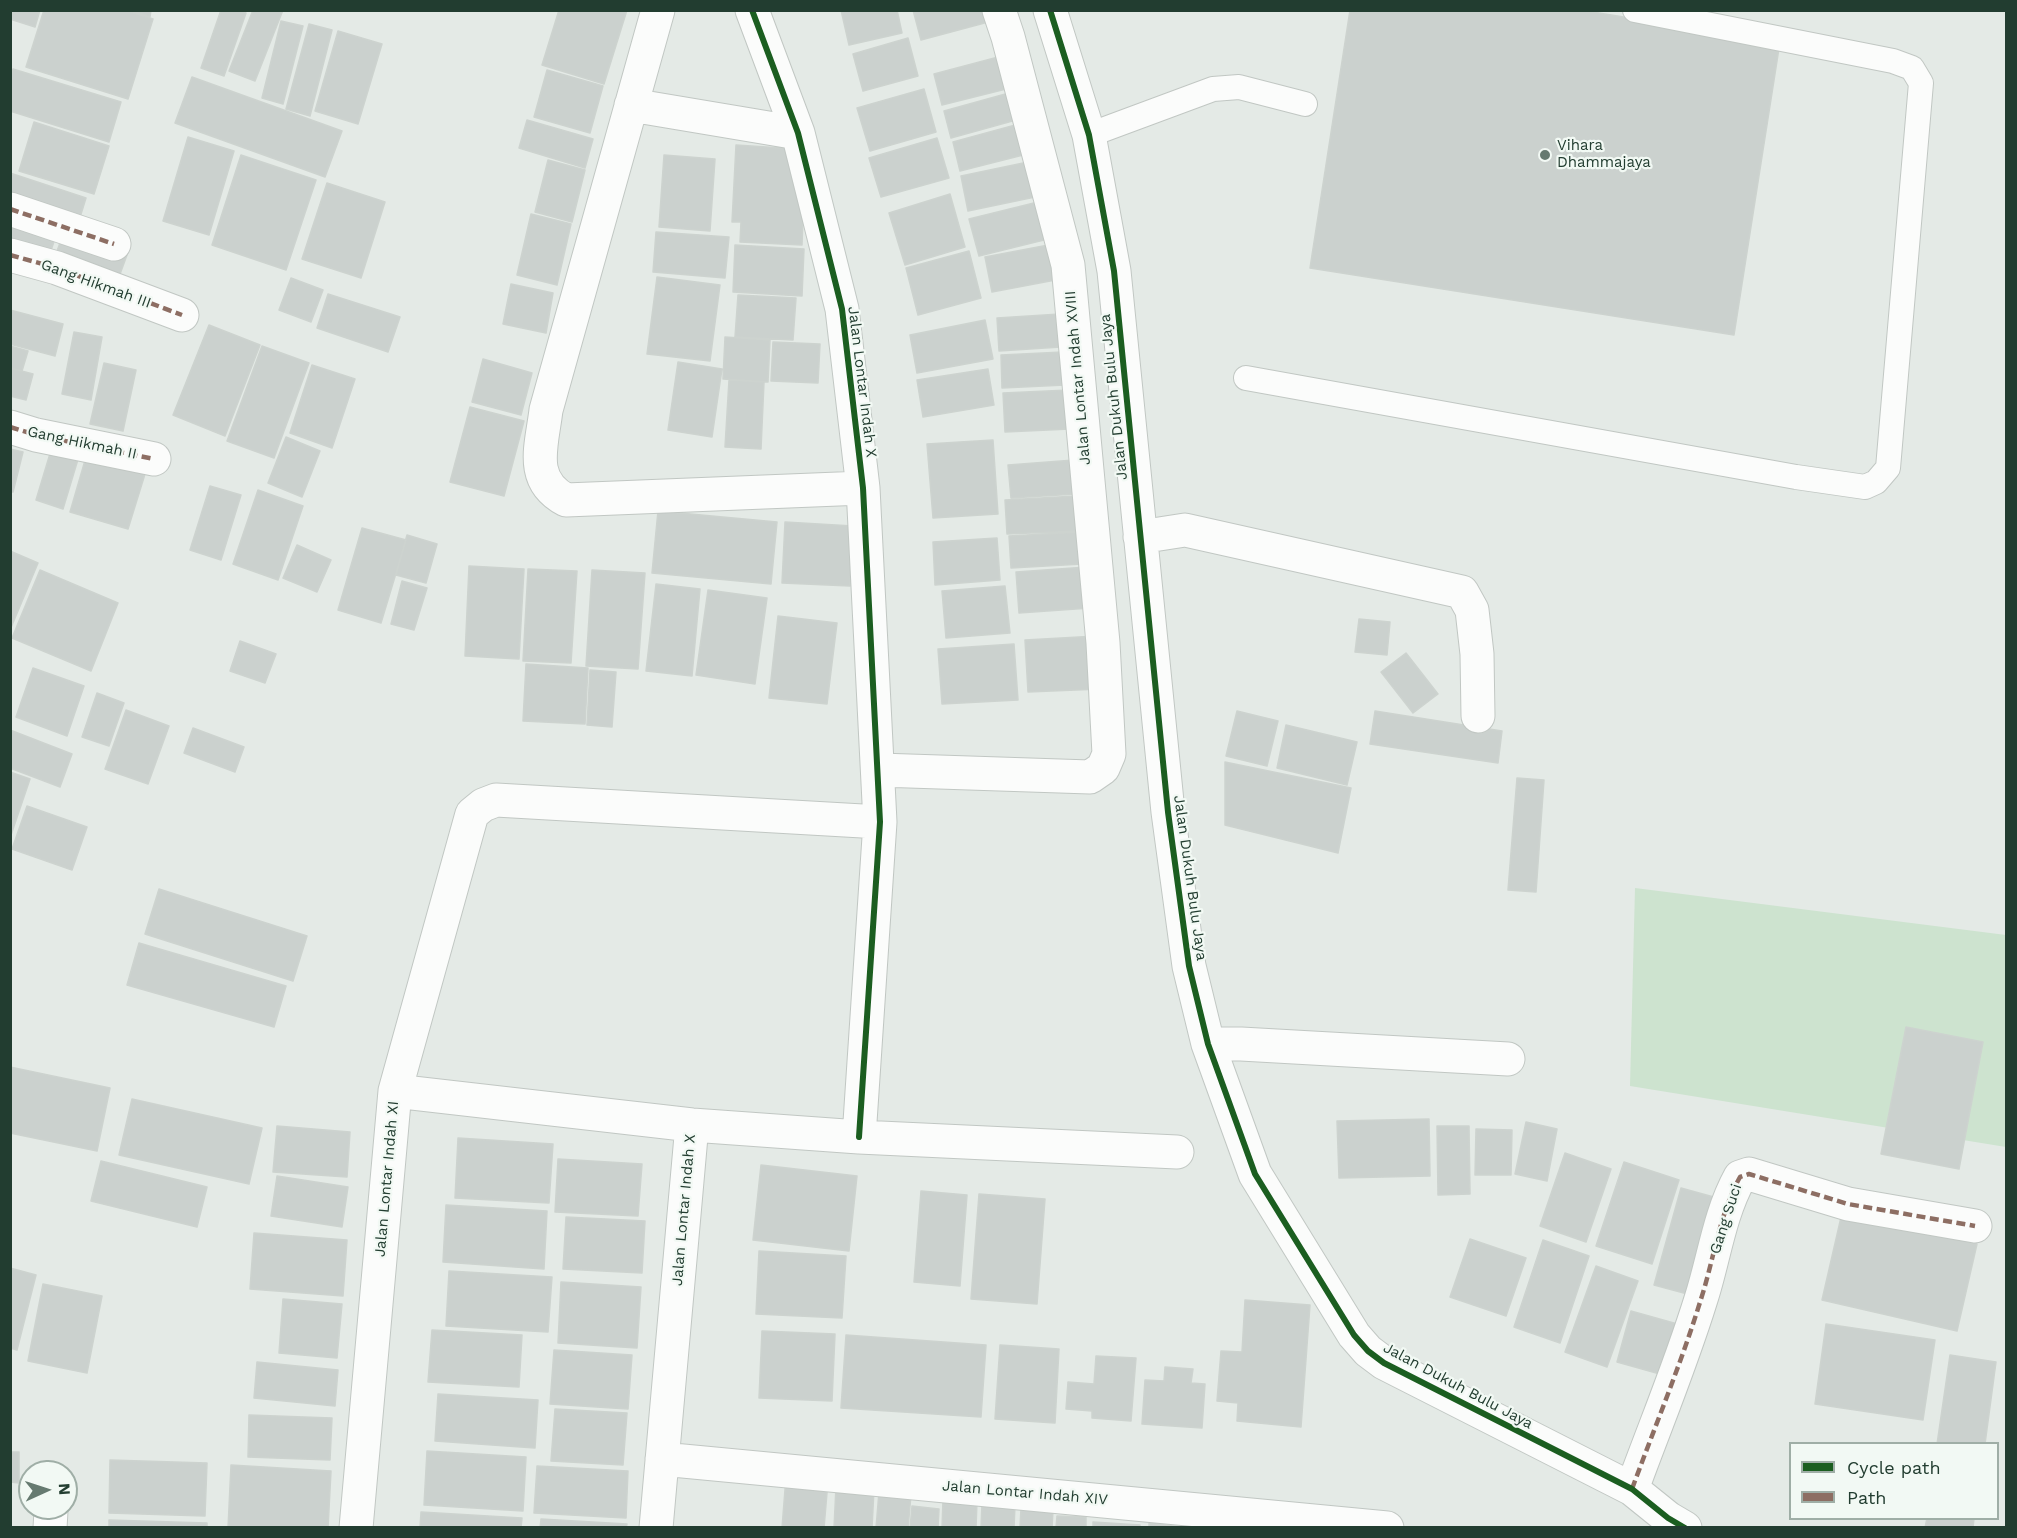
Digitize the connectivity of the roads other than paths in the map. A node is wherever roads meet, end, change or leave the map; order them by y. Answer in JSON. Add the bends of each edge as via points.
{"nodes":[{"id":1,"x":658,"y":10,"type":"edge"},
{"id":2,"x":752,"y":10,"type":"edge"},
{"id":3,"x":999,"y":10,"type":"edge"},
{"id":4,"x":1050,"y":10,"type":"edge"},
{"id":5,"x":1635,"y":10,"type":"edge"},
{"id":6,"x":1305,"y":104,"type":"dead end"},
{"id":7,"x":631,"y":105,"type":"junction"},
{"id":8,"x":798,"y":133,"type":"junction"},
{"id":9,"x":1089,"y":135,"type":"junction"},
{"id":10,"x":10,"y":209,"type":"edge"},
{"id":11,"x":114,"y":244,"type":"dead end"},
{"id":12,"x":10,"y":255,"type":"edge"},
{"id":13,"x":182,"y":315,"type":"dead end"},
{"id":14,"x":1246,"y":378,"type":"dead end"},
{"id":15,"x":10,"y":427,"type":"edge"},
{"id":16,"x":154,"y":459,"type":"dead end"},
{"id":17,"x":863,"y":488,"type":"junction"},
{"id":18,"x":1140,"y":537,"type":"junction"},
{"id":19,"x":1478,"y":716,"type":"dead end"},
{"id":20,"x":879,"y":770,"type":"junction"},
{"id":21,"x":880,"y":822,"type":"junction"},
{"id":22,"x":1208,"y":1044,"type":"junction"},
{"id":23,"x":1508,"y":1059,"type":"dead end"},
{"id":24,"x":395,"y":1091,"type":"junction"},
{"id":25,"x":692,"y":1125,"type":"junction"},
{"id":26,"x":859,"y":1137,"type":"junction"},
{"id":27,"x":1177,"y":1152,"type":"dead end"},
{"id":28,"x":1974,"y":1226,"type":"dead end"},
{"id":29,"x":662,"y":1459,"type":"junction"},
{"id":30,"x":1632,"y":1489,"type":"junction"},
{"id":31,"x":356,"y":1527,"type":"edge"},
{"id":32,"x":656,"y":1527,"type":"edge"},
{"id":33,"x":1387,"y":1527,"type":"edge"},
{"id":34,"x":1685,"y":1527,"type":"edge"}],
"edges":[{"from":1,"to":7,"type":"street"},
{"from":2,"to":8,"type":"street","name":"Jalan Lontar Indah X"},
{"from":3,"to":20,"type":"street","name":"Jalan Lontar Indah XVIII","via":[[1068,265],[1103,643],[1109,754],[1103,768],[1090,777]]},
{"from":4,"to":9,"type":"street","name":"Jalan Dukuh Bulu Jaya"},
{"from":5,"to":14,"type":"lane","via":[[1893,61],[1912,68],[1921,83],[1888,468],[1876,482],[1865,487],[1796,477]]},
{"from":6,"to":9,"type":"lane","via":[[1239,87],[1213,89]]},
{"from":7,"to":8,"type":"street"},
{"from":7,"to":17,"type":"street","via":[[546,410],[540,466],[545,484],[566,500]]},
{"from":8,"to":17,"type":"street","name":"Jalan Lontar Indah X","via":[[842,309]]},
{"from":9,"to":18,"type":"street","name":"Jalan Dukuh Bulu Jaya","via":[[1114,271]]},
{"from":10,"to":11,"type":"street"},
{"from":12,"to":13,"type":"street","name":"Gang Hikmah III","via":[[57,268]]},
{"from":15,"to":16,"type":"street","name":"Gang Hikmah II"},
{"from":17,"to":20,"type":"street","name":"Jalan Lontar Indah X"},
{"from":18,"to":19,"type":"street","via":[[1185,530],[1462,592],[1472,610]]},
{"from":18,"to":22,"type":"street","name":"Jalan Dukuh Bulu Jaya","via":[[1189,966]]},
{"from":20,"to":21,"type":"street","name":"Jalan Lontar Indah X"},
{"from":21,"to":24,"type":"street","via":[[496,800],[483,805],[472,814]]},
{"from":21,"to":26,"type":"street","name":"Jalan Lontar Indah X"},
{"from":22,"to":23,"type":"street"},
{"from":22,"to":30,"type":"street","name":"Jalan Dukuh Bulu Jaya","via":[[1255,1174],[1368,1352]]},
{"from":24,"to":25,"type":"street","name":"Jalan Lontar Indah XI"},
{"from":24,"to":31,"type":"street","name":"Jalan Lontar Indah XI"},
{"from":25,"to":26,"type":"street","name":"Jalan Lontar Indah X"},
{"from":25,"to":29,"type":"street","name":"Jalan Lontar Indah X"},
{"from":26,"to":27,"type":"street","name":"Jalan Lontar Indah X"},
{"from":28,"to":30,"type":"street","name":"Gang Suci","via":[[1848,1204],[1749,1174],[1740,1177],[1728,1204],[1679,1367]]},
{"from":29,"to":32,"type":"street","name":"Jalan Lontar Indah X"},
{"from":29,"to":33,"type":"street","name":"Jalan Lontar Indah XIV"},
{"from":30,"to":34,"type":"street","name":"Jalan Dukuh Bulu Jaya"}]}
